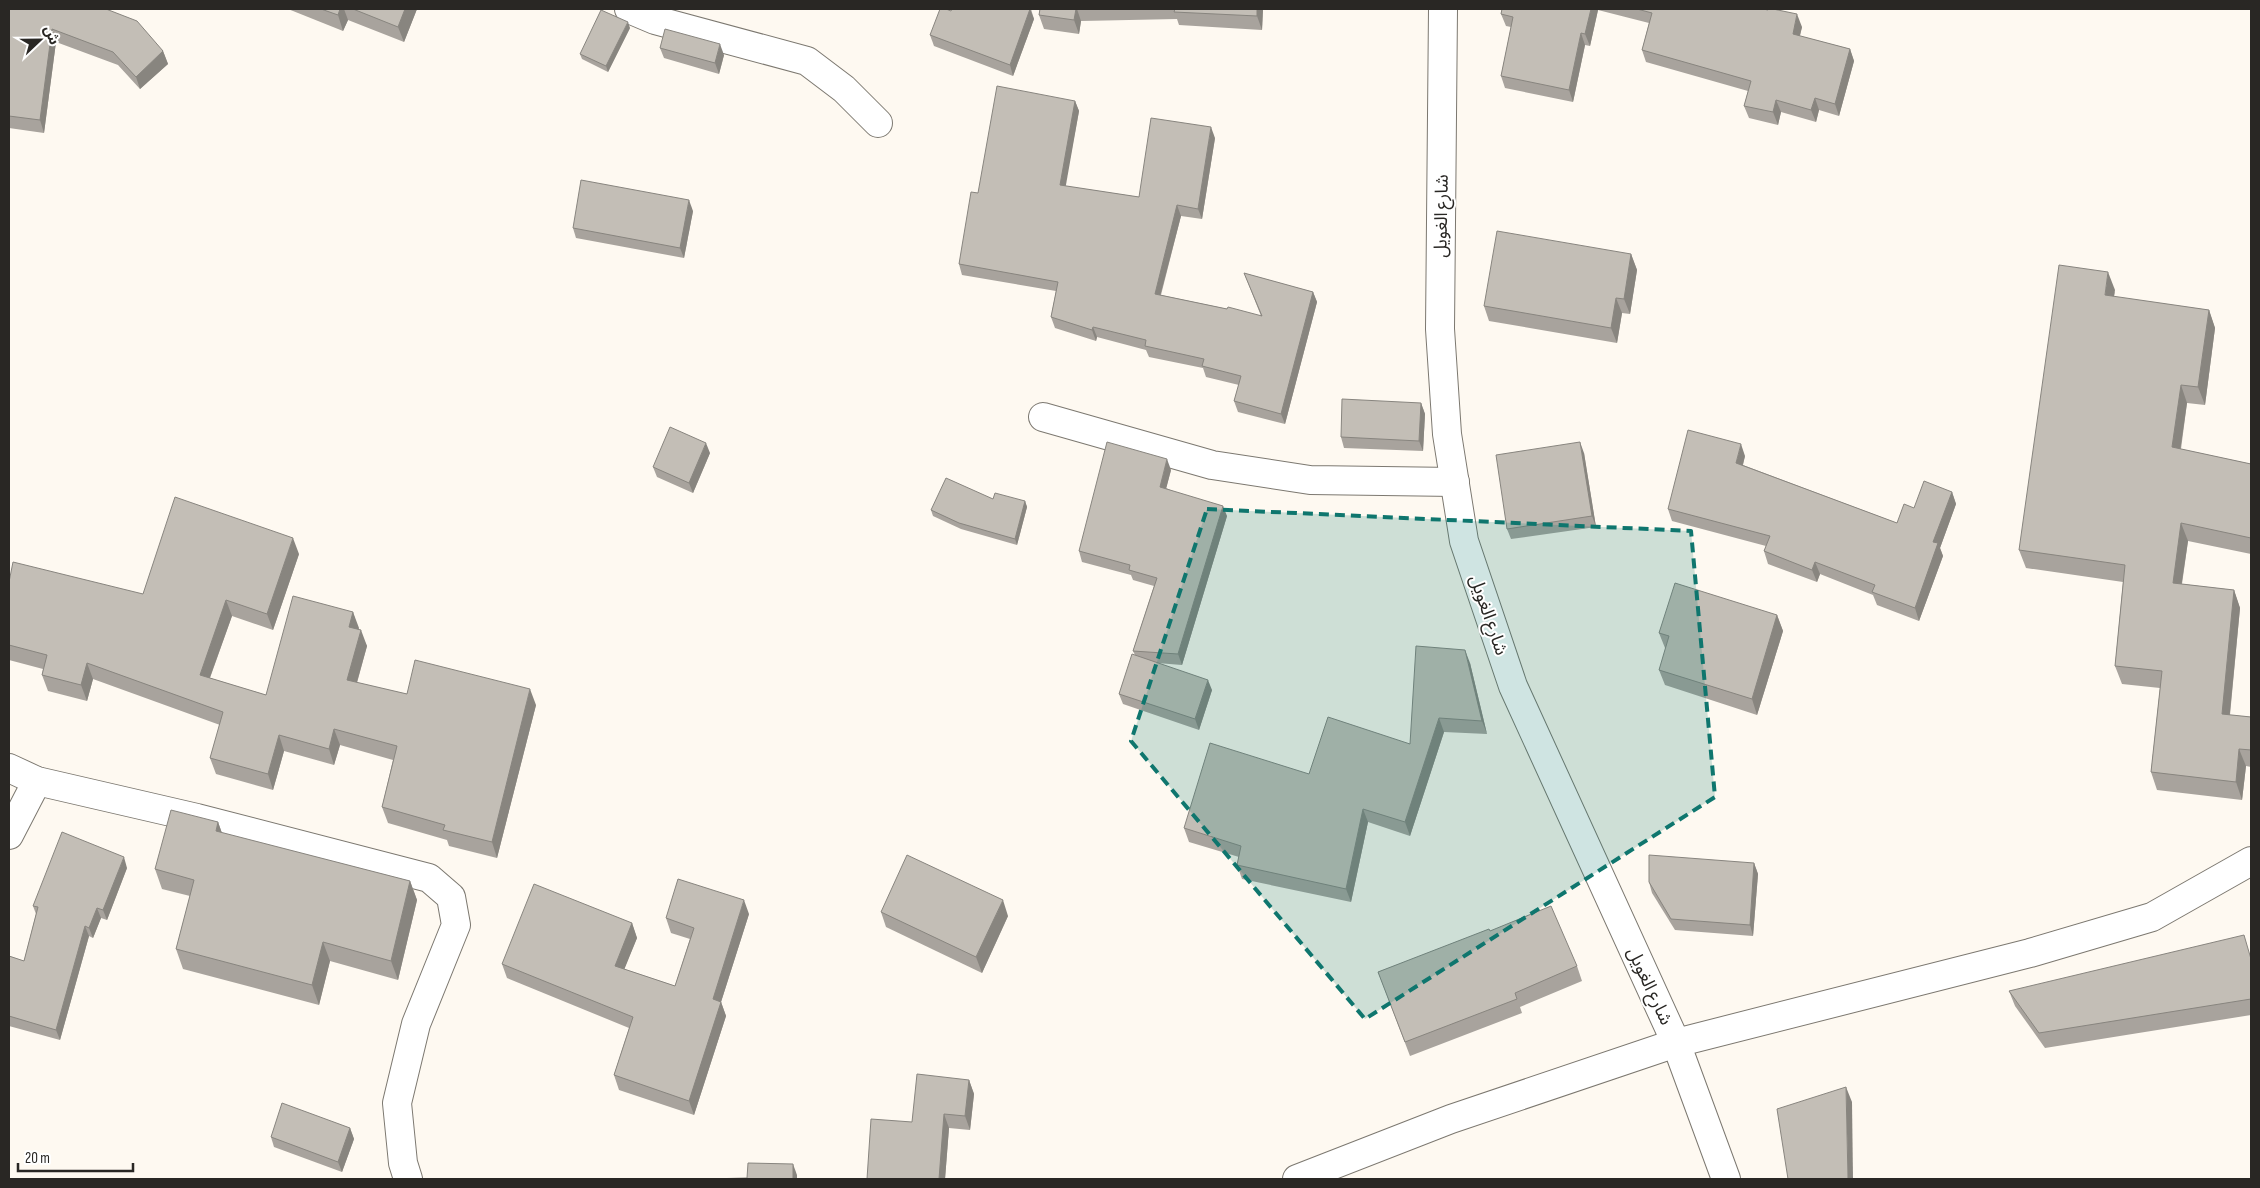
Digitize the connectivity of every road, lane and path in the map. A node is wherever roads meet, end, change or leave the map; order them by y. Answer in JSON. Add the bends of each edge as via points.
{"nodes":[{"id":1,"x":629,"y":9,"type":"edge"},
{"id":2,"x":1443,"y":9,"type":"edge"},
{"id":3,"x":878,"y":123,"type":"dead end"},
{"id":4,"x":1043,"y":417,"type":"dead end"},
{"id":5,"x":1455,"y":482,"type":"junction"},
{"id":6,"x":9,"y":768,"type":"edge"},
{"id":7,"x":37,"y":781,"type":"junction"},
{"id":8,"x":9,"y":835,"type":"edge"},
{"id":9,"x":2251,"y":861,"type":"edge"},
{"id":10,"x":1676,"y":1043,"type":"junction"},
{"id":11,"x":408,"y":1179,"type":"edge"},
{"id":12,"x":1297,"y":1179,"type":"edge"},
{"id":13,"x":1726,"y":1179,"type":"edge"}],
"edges":[{"from":1,"to":3,"type":"street","via":[[655,20],[807,60],[844,89]]},
{"from":2,"to":5,"type":"street","name":"شارع الغويل","via":[[1440,329],[1447,434]]},
{"from":4,"to":5,"type":"street","via":[[1212,465],[1310,480]]},
{"from":5,"to":10,"type":"street","name":"شارع الغويل","via":[[1464,541],[1513,686]]},
{"from":6,"to":7,"type":"street"},
{"from":7,"to":8,"type":"street"},
{"from":7,"to":11,"type":"street","via":[[430,878],[450,896],[456,925],[416,1024],[397,1103],[403,1163]]},
{"from":9,"to":10,"type":"street","via":[[2152,917],[2030,953]]},
{"from":10,"to":12,"type":"street","via":[[1451,1120]]},
{"from":10,"to":13,"type":"street","name":"شارع الغويل"}]}
